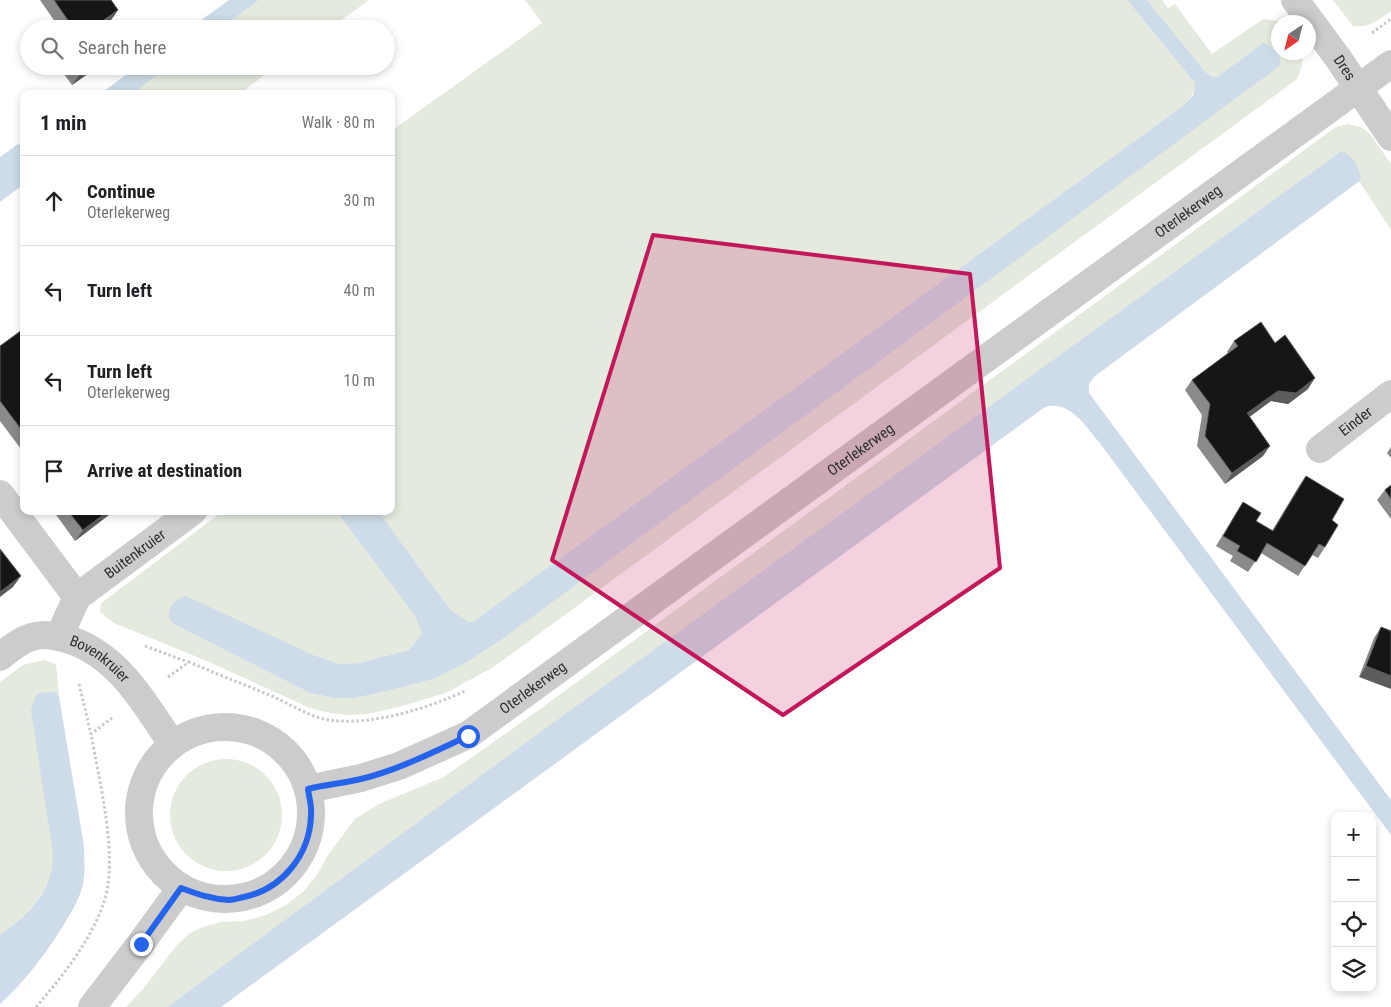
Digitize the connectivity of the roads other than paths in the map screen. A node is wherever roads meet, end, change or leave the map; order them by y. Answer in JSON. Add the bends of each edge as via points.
{"nodes":[{"id":1,"x":1294,"y":0,"type":"edge"},
{"id":2,"x":1391,"y":64,"type":"edge"},
{"id":3,"x":1358,"y":88,"type":"junction"},
{"id":4,"x":1391,"y":136,"type":"edge"},
{"id":5,"x":1391,"y":394,"type":"edge"},
{"id":6,"x":1320,"y":449,"type":"dead end"},
{"id":7,"x":0,"y":494,"type":"edge"},
{"id":8,"x":188,"y":515,"type":"edge"},
{"id":9,"x":77,"y":597,"type":"junction"},
{"id":10,"x":59,"y":637,"type":"junction"},
{"id":11,"x":0,"y":657,"type":"edge"},
{"id":12,"x":172,"y":744,"type":"junction"},
{"id":13,"x":308,"y":789,"type":"junction"},
{"id":14,"x":181,"y":888,"type":"junction"},
{"id":15,"x":92,"y":1007,"type":"edge"}],
"edges":[{"from":1,"to":3,"type":"street","name":"Dres"},
{"from":2,"to":3,"type":"street","name":"Oterlekerweg"},
{"from":3,"to":4,"type":"street"},
{"from":3,"to":13,"type":"street","name":"Oterlekerweg","via":[[468,736],[399,766],[362,778]]},
{"from":5,"to":6,"type":"street","name":"Einder"},
{"from":7,"to":9,"type":"street"},
{"from":8,"to":9,"type":"street","name":"Buitenkruier"},
{"from":9,"to":10,"type":"street","name":"Buitenkruier"},
{"from":10,"to":11,"type":"street","name":"Bovenkruier","via":[[33,636]]},
{"from":10,"to":12,"type":"street","name":"Bovenkruier","via":[[76,642],[103,658],[127,680]]},
{"from":12,"to":13,"type":"street","via":[[193,732],[216,727],[240,728],[263,736],[282,749],[298,767]]},
{"from":12,"to":14,"type":"street","via":[[156,761],[144,783],[139,806],[140,830],[148,853],[162,873]]},
{"from":13,"to":14,"type":"street","via":[[311,814],[308,840],[296,863],[278,882],[256,894],[231,900],[205,897]]},
{"from":14,"to":15,"type":"street"}]}
